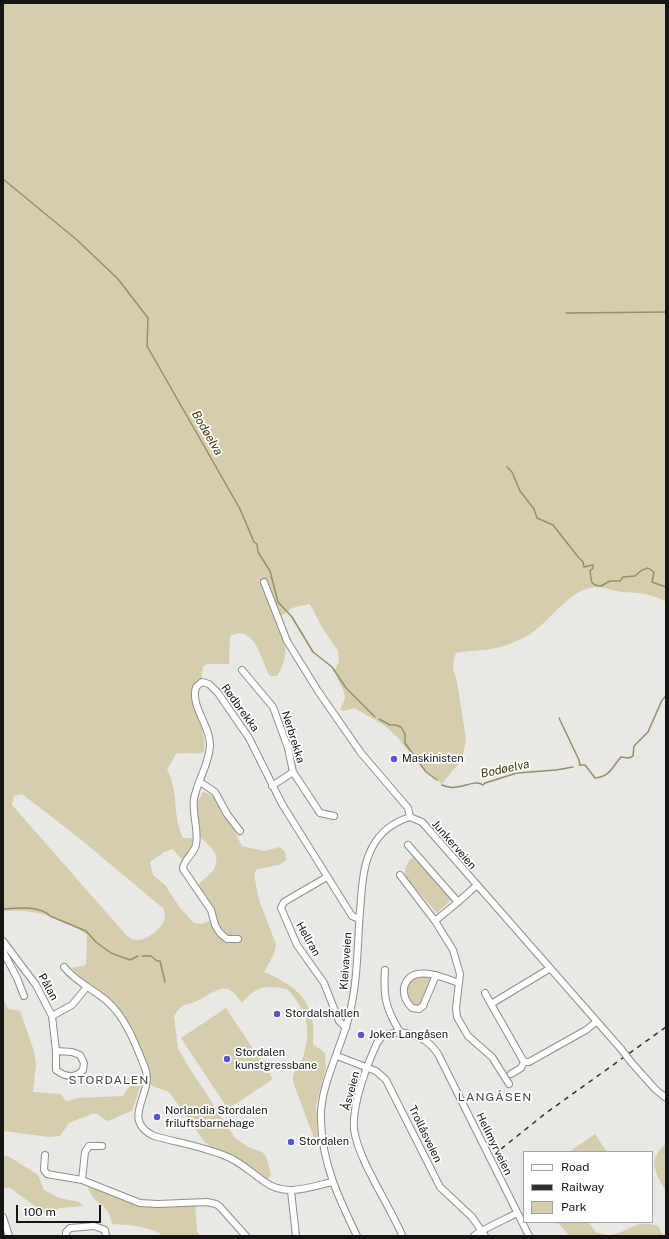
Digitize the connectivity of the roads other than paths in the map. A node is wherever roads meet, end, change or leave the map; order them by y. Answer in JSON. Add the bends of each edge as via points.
{"nodes":[{"id":1,"x":264,"y":582,"type":"dead end"},
{"id":2,"x":242,"y":670,"type":"dead end"},
{"id":3,"x":293,"y":772,"type":"junction"},
{"id":4,"x":200,"y":782,"type":"junction"},
{"id":5,"x":272,"y":786,"type":"junction"},
{"id":6,"x":334,"y":816,"type":"dead end"},
{"id":7,"x":410,"y":817,"type":"junction"},
{"id":8,"x":240,"y":831,"type":"dead end"},
{"id":9,"x":408,"y":845,"type":"dead end"},
{"id":10,"x":400,"y":875,"type":"dead end"},
{"id":11,"x":327,"y":877,"type":"junction"},
{"id":12,"x":476,"y":886,"type":"junction"},
{"id":13,"x":458,"y":902,"type":"junction"},
{"id":14,"x":359,"y":919,"type":"junction"},
{"id":15,"x":436,"y":921,"type":"junction"},
{"id":16,"x":238,"y":939,"type":"dead end"},
{"id":17,"x":3,"y":941,"type":"edge"},
{"id":18,"x":3,"y":951,"type":"edge"},
{"id":19,"x":64,"y":967,"type":"dead end"},
{"id":20,"x":549,"y":969,"type":"junction"},
{"id":21,"x":385,"y":970,"type":"dead end"},
{"id":22,"x":436,"y":975,"type":"junction"},
{"id":23,"x":459,"y":983,"type":"junction"},
{"id":24,"x":86,"y":988,"type":"junction"},
{"id":25,"x":485,"y":993,"type":"dead end"},
{"id":26,"x":24,"y":996,"type":"dead end"},
{"id":27,"x":491,"y":1004,"type":"junction"},
{"id":28,"x":52,"y":1016,"type":"junction"},
{"id":29,"x":596,"y":1022,"type":"junction"},
{"id":30,"x":346,"y":1028,"type":"junction"},
{"id":31,"x":400,"y":1032,"type":"junction"},
{"id":32,"x":56,"y":1051,"type":"junction"},
{"id":33,"x":337,"y":1056,"type":"junction"},
{"id":34,"x":524,"y":1062,"type":"junction"},
{"id":35,"x":368,"y":1068,"type":"junction"},
{"id":36,"x":511,"y":1074,"type":"dead end"},
{"id":37,"x":509,"y":1084,"type":"dead end"},
{"id":38,"x":666,"y":1098,"type":"edge"},
{"id":39,"x":102,"y":1146,"type":"dead end"},
{"id":40,"x":44,"y":1155,"type":"dead end"},
{"id":41,"x":82,"y":1180,"type":"junction"},
{"id":42,"x":332,"y":1182,"type":"junction"},
{"id":43,"x":291,"y":1191,"type":"junction"},
{"id":44,"x":517,"y":1213,"type":"junction"},
{"id":45,"x":3,"y":1217,"type":"edge"},
{"id":46,"x":484,"y":1233,"type":"edge"},
{"id":47,"x":402,"y":1235,"type":"dead end"},
{"id":48,"x":8,"y":1236,"type":"edge"},
{"id":49,"x":66,"y":1236,"type":"edge"},
{"id":50,"x":106,"y":1236,"type":"edge"},
{"id":51,"x":246,"y":1236,"type":"edge"},
{"id":52,"x":296,"y":1236,"type":"edge"},
{"id":53,"x":357,"y":1236,"type":"edge"},
{"id":54,"x":474,"y":1236,"type":"edge"},
{"id":55,"x":529,"y":1236,"type":"edge"}],
"edges":[{"from":1,"to":7,"type":"street","via":[[287,641],[307,674],[361,753],[408,808]]},
{"from":2,"to":3,"type":"street","name":"Nerbrekka","via":[[276,711]]},
{"from":3,"to":5,"type":"street","name":"Nerbrekka"},
{"from":3,"to":6,"type":"street","name":"Nerbrekka","via":[[318,811]]},
{"from":4,"to":5,"type":"street","name":"Rødbrekka","via":[[210,746],[194,695],[196,687],[202,682],[209,684],[218,693],[249,738]]},
{"from":4,"to":8,"type":"street","via":[[215,792]]},
{"from":4,"to":16,"type":"street","name":"Rødbrekka","via":[[194,807],[197,839],[194,850],[184,862],[183,869],[211,910],[220,933],[227,939]]},
{"from":5,"to":11,"type":"street","name":"Rødbrekka"},
{"from":7,"to":12,"type":"street","name":"Junkerveien","via":[[422,822]]},
{"from":7,"to":14,"type":"street","name":"Kleivaveien","via":[[386,830],[371,850],[364,871]]},
{"from":9,"to":13,"type":"street"},
{"from":10,"to":15,"type":"street"},
{"from":11,"to":14,"type":"street","name":"Rødbrekka","via":[[352,916]]},
{"from":11,"to":30,"type":"street","name":"Hellran","via":[[284,902],[281,908],[297,945],[324,982],[339,1021]]},
{"from":12,"to":13,"type":"street"},
{"from":12,"to":20,"type":"street","name":"Junkerveien"},
{"from":13,"to":15,"type":"street"},
{"from":14,"to":30,"type":"street","name":"Kleivaveien","via":[[354,990]]},
{"from":15,"to":23,"type":"street","via":[[452,950],[460,974]]},
{"from":17,"to":28,"type":"street","name":"Pålan","via":[[36,985]]},
{"from":18,"to":26,"type":"street","via":[[18,978]]},
{"from":19,"to":24,"type":"street"},
{"from":20,"to":27,"type":"street"},
{"from":20,"to":29,"type":"street","name":"Junkerveien"},
{"from":21,"to":31,"type":"street","via":[[386,1003]]},
{"from":22,"to":22,"type":"street","via":[[416,974],[406,984],[404,998],[412,1008],[423,1006]]},
{"from":22,"to":23,"type":"street"},
{"from":23,"to":37,"type":"street","via":[[456,1008],[462,1027],[468,1036],[492,1057]]},
{"from":24,"to":28,"type":"street","via":[[72,1005]]},
{"from":24,"to":43,"type":"street","via":[[108,1003],[121,1018],[144,1065],[148,1082],[138,1116],[146,1131],[154,1136],[230,1158],[245,1166],[268,1185]]},
{"from":25,"to":27,"type":"street"},
{"from":27,"to":34,"type":"street"},
{"from":28,"to":32,"type":"street","name":"Pålan"},
{"from":29,"to":34,"type":"street","via":[[576,1036],[529,1062]]},
{"from":29,"to":38,"type":"street","name":"Junkerveien","bridge":true},
{"from":30,"to":33,"type":"street","name":"Kleivaveien"},
{"from":31,"to":35,"type":"street","name":"Åsveien","via":[[381,1037]]},
{"from":31,"to":44,"type":"street","name":"Hellmyrveien","via":[[423,1038],[438,1054]]},
{"from":32,"to":32,"type":"street","name":"Pålan","via":[[80,1055],[84,1063],[83,1070],[73,1076],[60,1074],[55,1066]]},
{"from":33,"to":35,"type":"street","name":"Trollåsveien"},
{"from":33,"to":42,"type":"street","name":"Kleivaveien","via":[[325,1091],[321,1113],[322,1136]]},
{"from":34,"to":36,"type":"street","via":[[521,1068]]},
{"from":35,"to":46,"type":"street","name":"Trollåsveien","via":[[382,1075],[393,1091],[440,1187],[472,1217]]},
{"from":35,"to":47,"type":"street","name":"Åsveien","via":[[356,1106],[356,1138],[363,1158]]},
{"from":39,"to":41,"type":"street","via":[[89,1146],[85,1152]]},
{"from":40,"to":41,"type":"street","via":[[45,1173]]},
{"from":41,"to":51,"type":"street","via":[[140,1203],[216,1204]]},
{"from":42,"to":43,"type":"street"},
{"from":42,"to":53,"type":"street","name":"Kleivaveien"},
{"from":43,"to":52,"type":"street"},
{"from":44,"to":46,"type":"street"},
{"from":44,"to":55,"type":"street","name":"Hellmyrveien"},
{"from":45,"to":48,"type":"street"},
{"from":46,"to":54,"type":"street"},
{"from":49,"to":50,"type":"street","via":[[70,1228],[94,1226],[105,1230]]}]}
